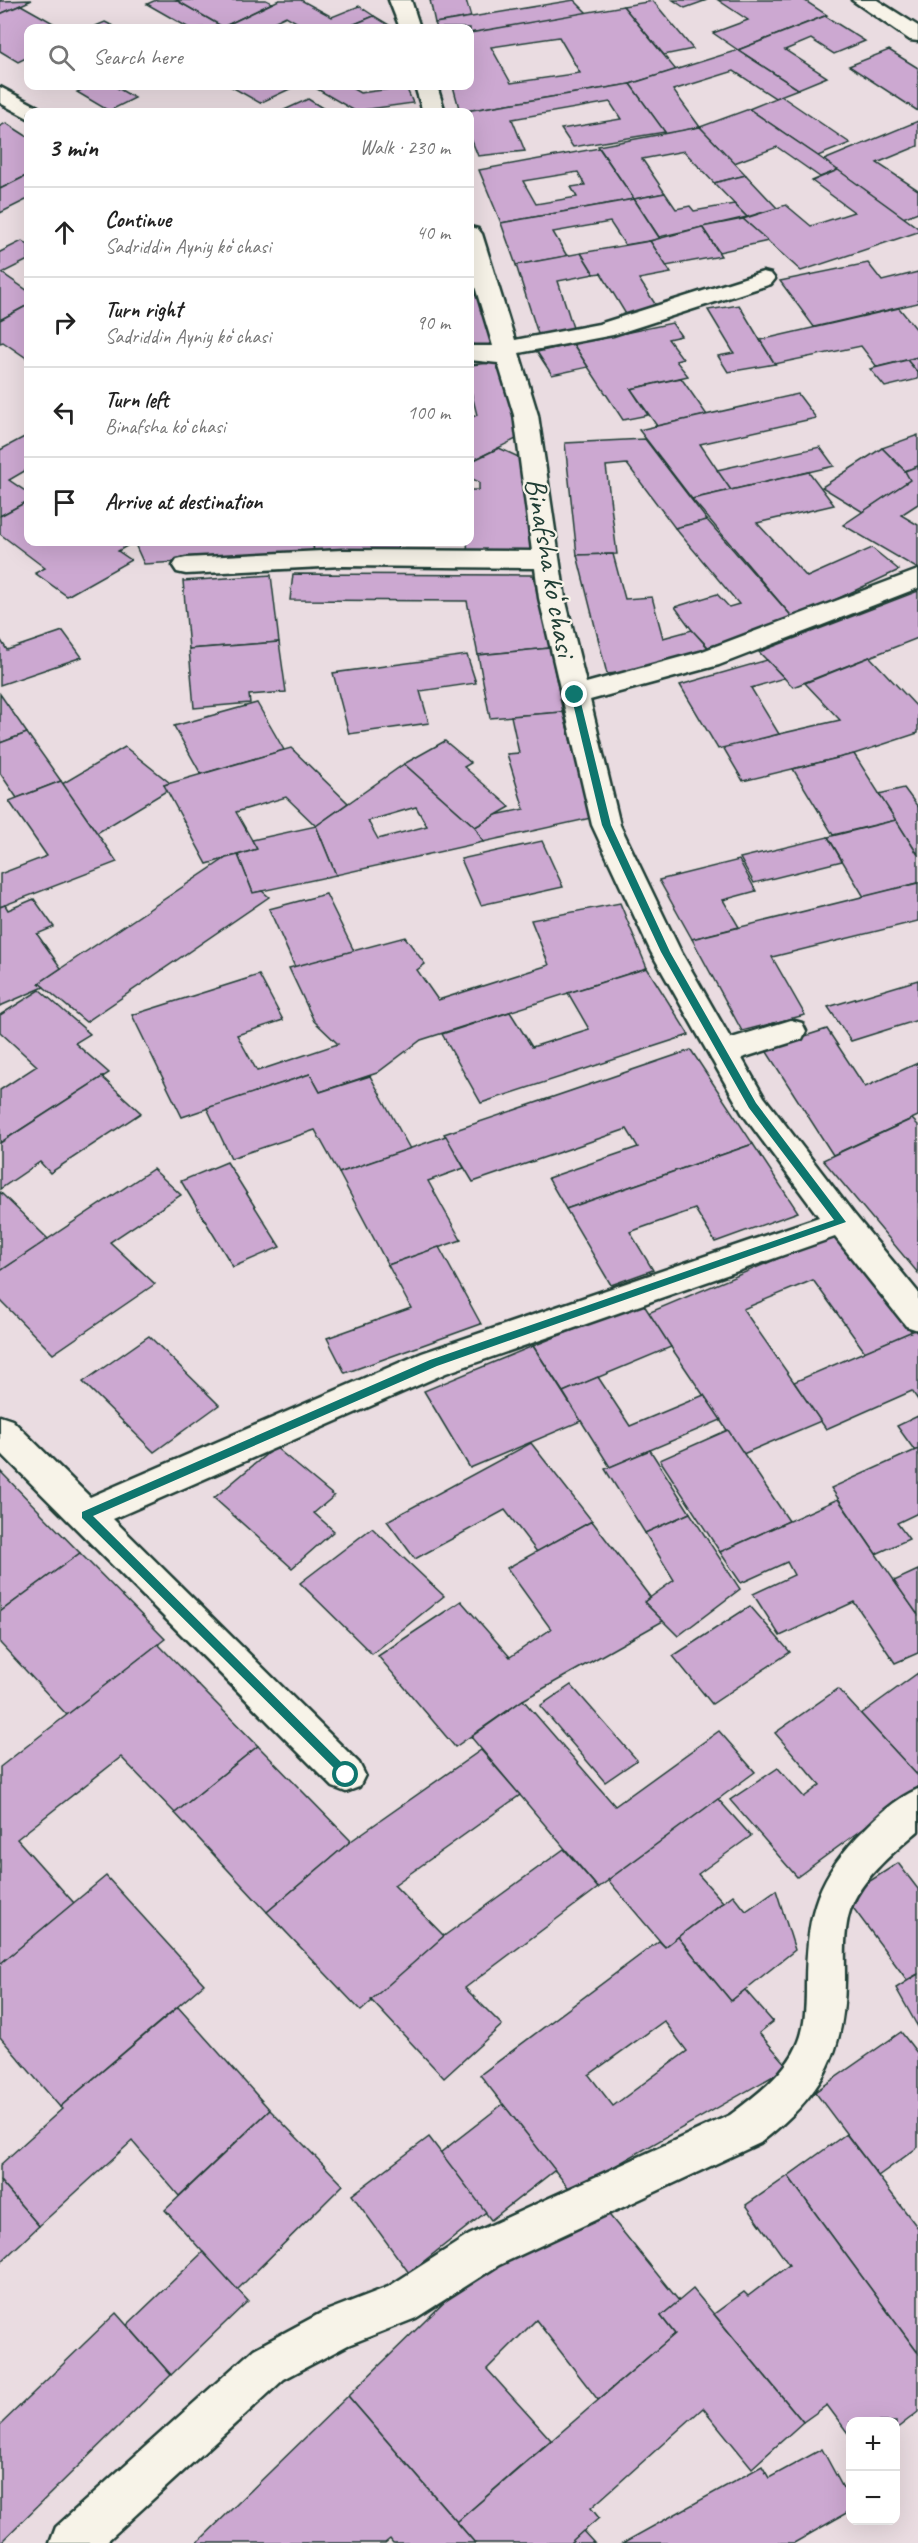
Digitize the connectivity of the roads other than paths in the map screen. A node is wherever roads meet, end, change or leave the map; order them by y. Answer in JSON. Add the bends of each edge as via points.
{"nodes":[{"id":1,"x":400,"y":0,"type":"edge"},
{"id":2,"x":863,"y":0,"type":"edge"},
{"id":3,"x":409,"y":24,"type":"edge"},
{"id":4,"x":918,"y":34,"type":"edge"},
{"id":5,"x":427,"y":90,"type":"edge"},
{"id":6,"x":0,"y":94,"type":"edge"},
{"id":7,"x":24,"y":108,"type":"edge"},
{"id":8,"x":433,"y":108,"type":"edge"},
{"id":9,"x":474,"y":248,"type":"edge"},
{"id":10,"x":764,"y":279,"type":"dead end"},
{"id":11,"x":504,"y":352,"type":"junction"},
{"id":12,"x":474,"y":353,"type":"edge"},
{"id":13,"x":547,"y":560,"type":"junction"},
{"id":14,"x":186,"y":566,"type":"dead end"},
{"id":15,"x":918,"y":578,"type":"edge"},
{"id":16,"x":575,"y":695,"type":"junction"},
{"id":17,"x":791,"y":1031,"type":"dead end"},
{"id":18,"x":723,"y":1052,"type":"junction"},
{"id":19,"x":841,"y":1222,"type":"junction"},
{"id":20,"x":918,"y":1316,"type":"edge"},
{"id":21,"x":0,"y":1430,"type":"edge"},
{"id":22,"x":85,"y":1515,"type":"junction"},
{"id":23,"x":346,"y":1775,"type":"dead end"},
{"id":24,"x":918,"y":1807,"type":"edge"},
{"id":25,"x":72,"y":2543,"type":"edge"}],
"edges":[{"from":1,"to":3,"type":"street"},
{"from":2,"to":4,"type":"street"},
{"from":5,"to":8,"type":"street"},
{"from":6,"to":7,"type":"street"},
{"from":9,"to":11,"type":"street","name":"Binafsha koʻchasi"},
{"from":10,"to":11,"type":"street","via":[[604,330]]},
{"from":11,"to":12,"type":"street"},
{"from":11,"to":13,"type":"street","name":"Binafsha koʻchasi","via":[[526,416]]},
{"from":13,"to":14,"type":"street","via":[[342,558]]},
{"from":13,"to":16,"type":"street","name":"Binafsha koʻchasi"},
{"from":15,"to":16,"type":"street","via":[[709,659]]},
{"from":16,"to":18,"type":"street","name":"Binafsha koʻchasi","via":[[606,825],[666,952]]},
{"from":17,"to":18,"type":"street"},
{"from":18,"to":19,"type":"street","name":"Binafsha koʻchasi","via":[[753,1105]]},
{"from":19,"to":20,"type":"street","name":"Binafsha koʻchasi"},
{"from":19,"to":22,"type":"street","via":[[434,1363]]},
{"from":21,"to":22,"type":"street"},
{"from":22,"to":23,"type":"street"},
{"from":24,"to":25,"type":"street","via":[[892,1828],[837,1895],[827,1926],[823,2030],[813,2060],[773,2108],[745,2129],[484,2250],[402,2303],[336,2328],[269,2364]]}]}
